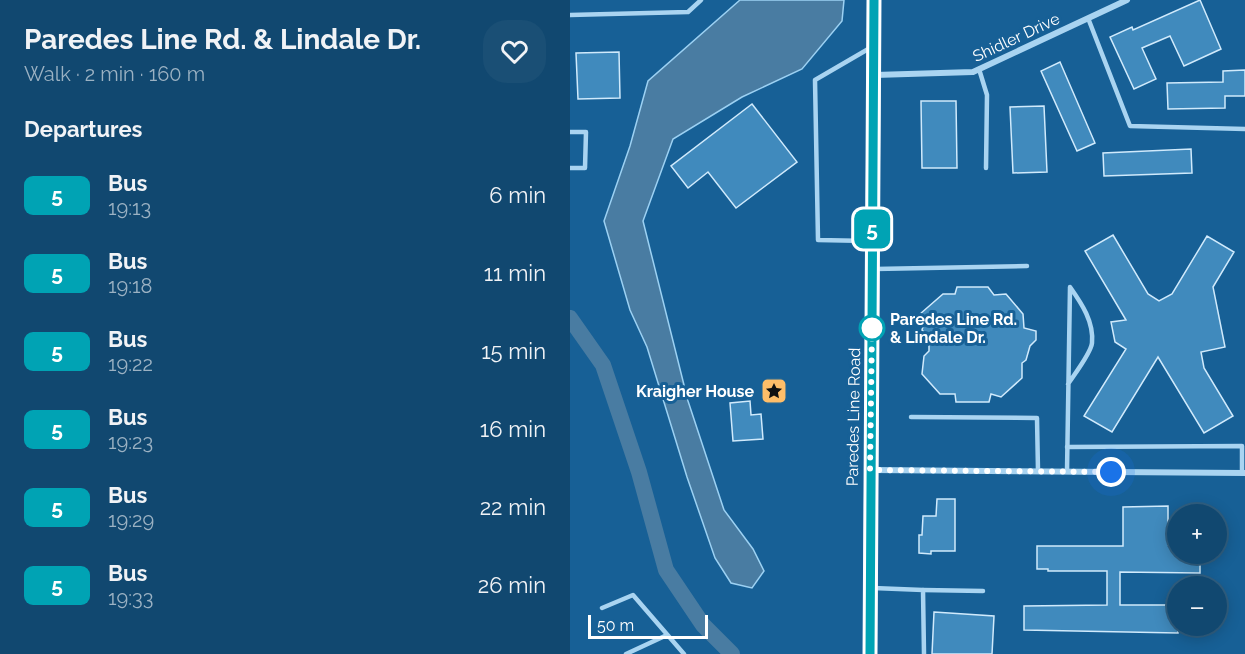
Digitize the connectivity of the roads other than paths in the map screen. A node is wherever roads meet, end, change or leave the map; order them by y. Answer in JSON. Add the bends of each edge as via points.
{"nodes":[{"id":1,"x":701,"y":0,"type":"edge"},
{"id":2,"x":874,"y":0,"type":"edge"},
{"id":3,"x":1126,"y":0,"type":"edge"},
{"id":4,"x":570,"y":15,"type":"edge"},
{"id":5,"x":1088,"y":18,"type":"junction"},
{"id":6,"x":874,"y":45,"type":"junction"},
{"id":7,"x":979,"y":69,"type":"junction"},
{"id":8,"x":874,"y":75,"type":"junction"},
{"id":9,"x":1245,"y":129,"type":"edge"},
{"id":10,"x":570,"y":132,"type":"edge"},
{"id":11,"x":570,"y":168,"type":"edge"},
{"id":12,"x":986,"y":168,"type":"dead end"},
{"id":13,"x":871,"y":241,"type":"junction"},
{"id":14,"x":1028,"y":266,"type":"dead end"},
{"id":15,"x":872,"y":269,"type":"junction"},
{"id":16,"x":1068,"y":384,"type":"junction"},
{"id":17,"x":911,"y":417,"type":"dead end"},
{"id":18,"x":1067,"y":447,"type":"junction"},
{"id":19,"x":870,"y":470,"type":"junction"},
{"id":20,"x":1038,"y":471,"type":"junction"},
{"id":21,"x":1067,"y":471,"type":"junction"},
{"id":22,"x":1243,"y":472,"type":"edge"},
{"id":23,"x":870,"y":588,"type":"junction"},
{"id":24,"x":923,"y":590,"type":"junction"},
{"id":25,"x":983,"y":591,"type":"dead end"},
{"id":26,"x":603,"y":608,"type":"dead end"},
{"id":27,"x":667,"y":635,"type":"junction"},
{"id":28,"x":626,"y":654,"type":"edge"},
{"id":29,"x":684,"y":654,"type":"edge"},
{"id":30,"x":870,"y":654,"type":"edge"},
{"id":31,"x":924,"y":654,"type":"edge"}],
"edges":[{"from":1,"to":4,"type":"lane","via":[[688,12]]},
{"from":2,"to":6,"type":"main road","name":"Paredes Line Road"},
{"from":3,"to":5,"type":"street","name":"Shidler Drive"},
{"from":5,"to":7,"type":"street","name":"Shidler Drive"},
{"from":5,"to":9,"type":"lane","via":[[1130,126]]},
{"from":6,"to":8,"type":"main road","name":"Paredes Line Road"},
{"from":6,"to":13,"type":"lane","via":[[815,80],[818,240]]},
{"from":7,"to":8,"type":"street","name":"Shidler Drive"},
{"from":7,"to":12,"type":"lane","via":[[987,95]]},
{"from":8,"to":13,"type":"main road","name":"Paredes Line Road"},
{"from":10,"to":11,"type":"lane","via":[[586,132],[585,168]]},
{"from":13,"to":15,"type":"main road","name":"Paredes Line Road"},
{"from":14,"to":15,"type":"lane"},
{"from":15,"to":19,"type":"main road","name":"Paredes Line Road"},
{"from":16,"to":16,"type":"lane","via":[[1069,330],[1070,287],[1085,308],[1093,345]]},
{"from":16,"to":18,"type":"lane"},
{"from":17,"to":20,"type":"lane","via":[[1037,418]]},
{"from":18,"to":21,"type":"lane"},
{"from":18,"to":22,"type":"lane","via":[[1242,446]]},
{"from":19,"to":20,"type":"street"},
{"from":19,"to":23,"type":"main road","name":"Paredes Line Road"},
{"from":20,"to":21,"type":"street"},
{"from":21,"to":22,"type":"street"},
{"from":23,"to":24,"type":"lane"},
{"from":23,"to":30,"type":"main road","name":"Paredes Line Road"},
{"from":24,"to":25,"type":"lane"},
{"from":24,"to":31,"type":"lane"},
{"from":26,"to":27,"type":"lane","via":[[633,595]]},
{"from":27,"to":28,"type":"lane"},
{"from":27,"to":29,"type":"lane"}]}
